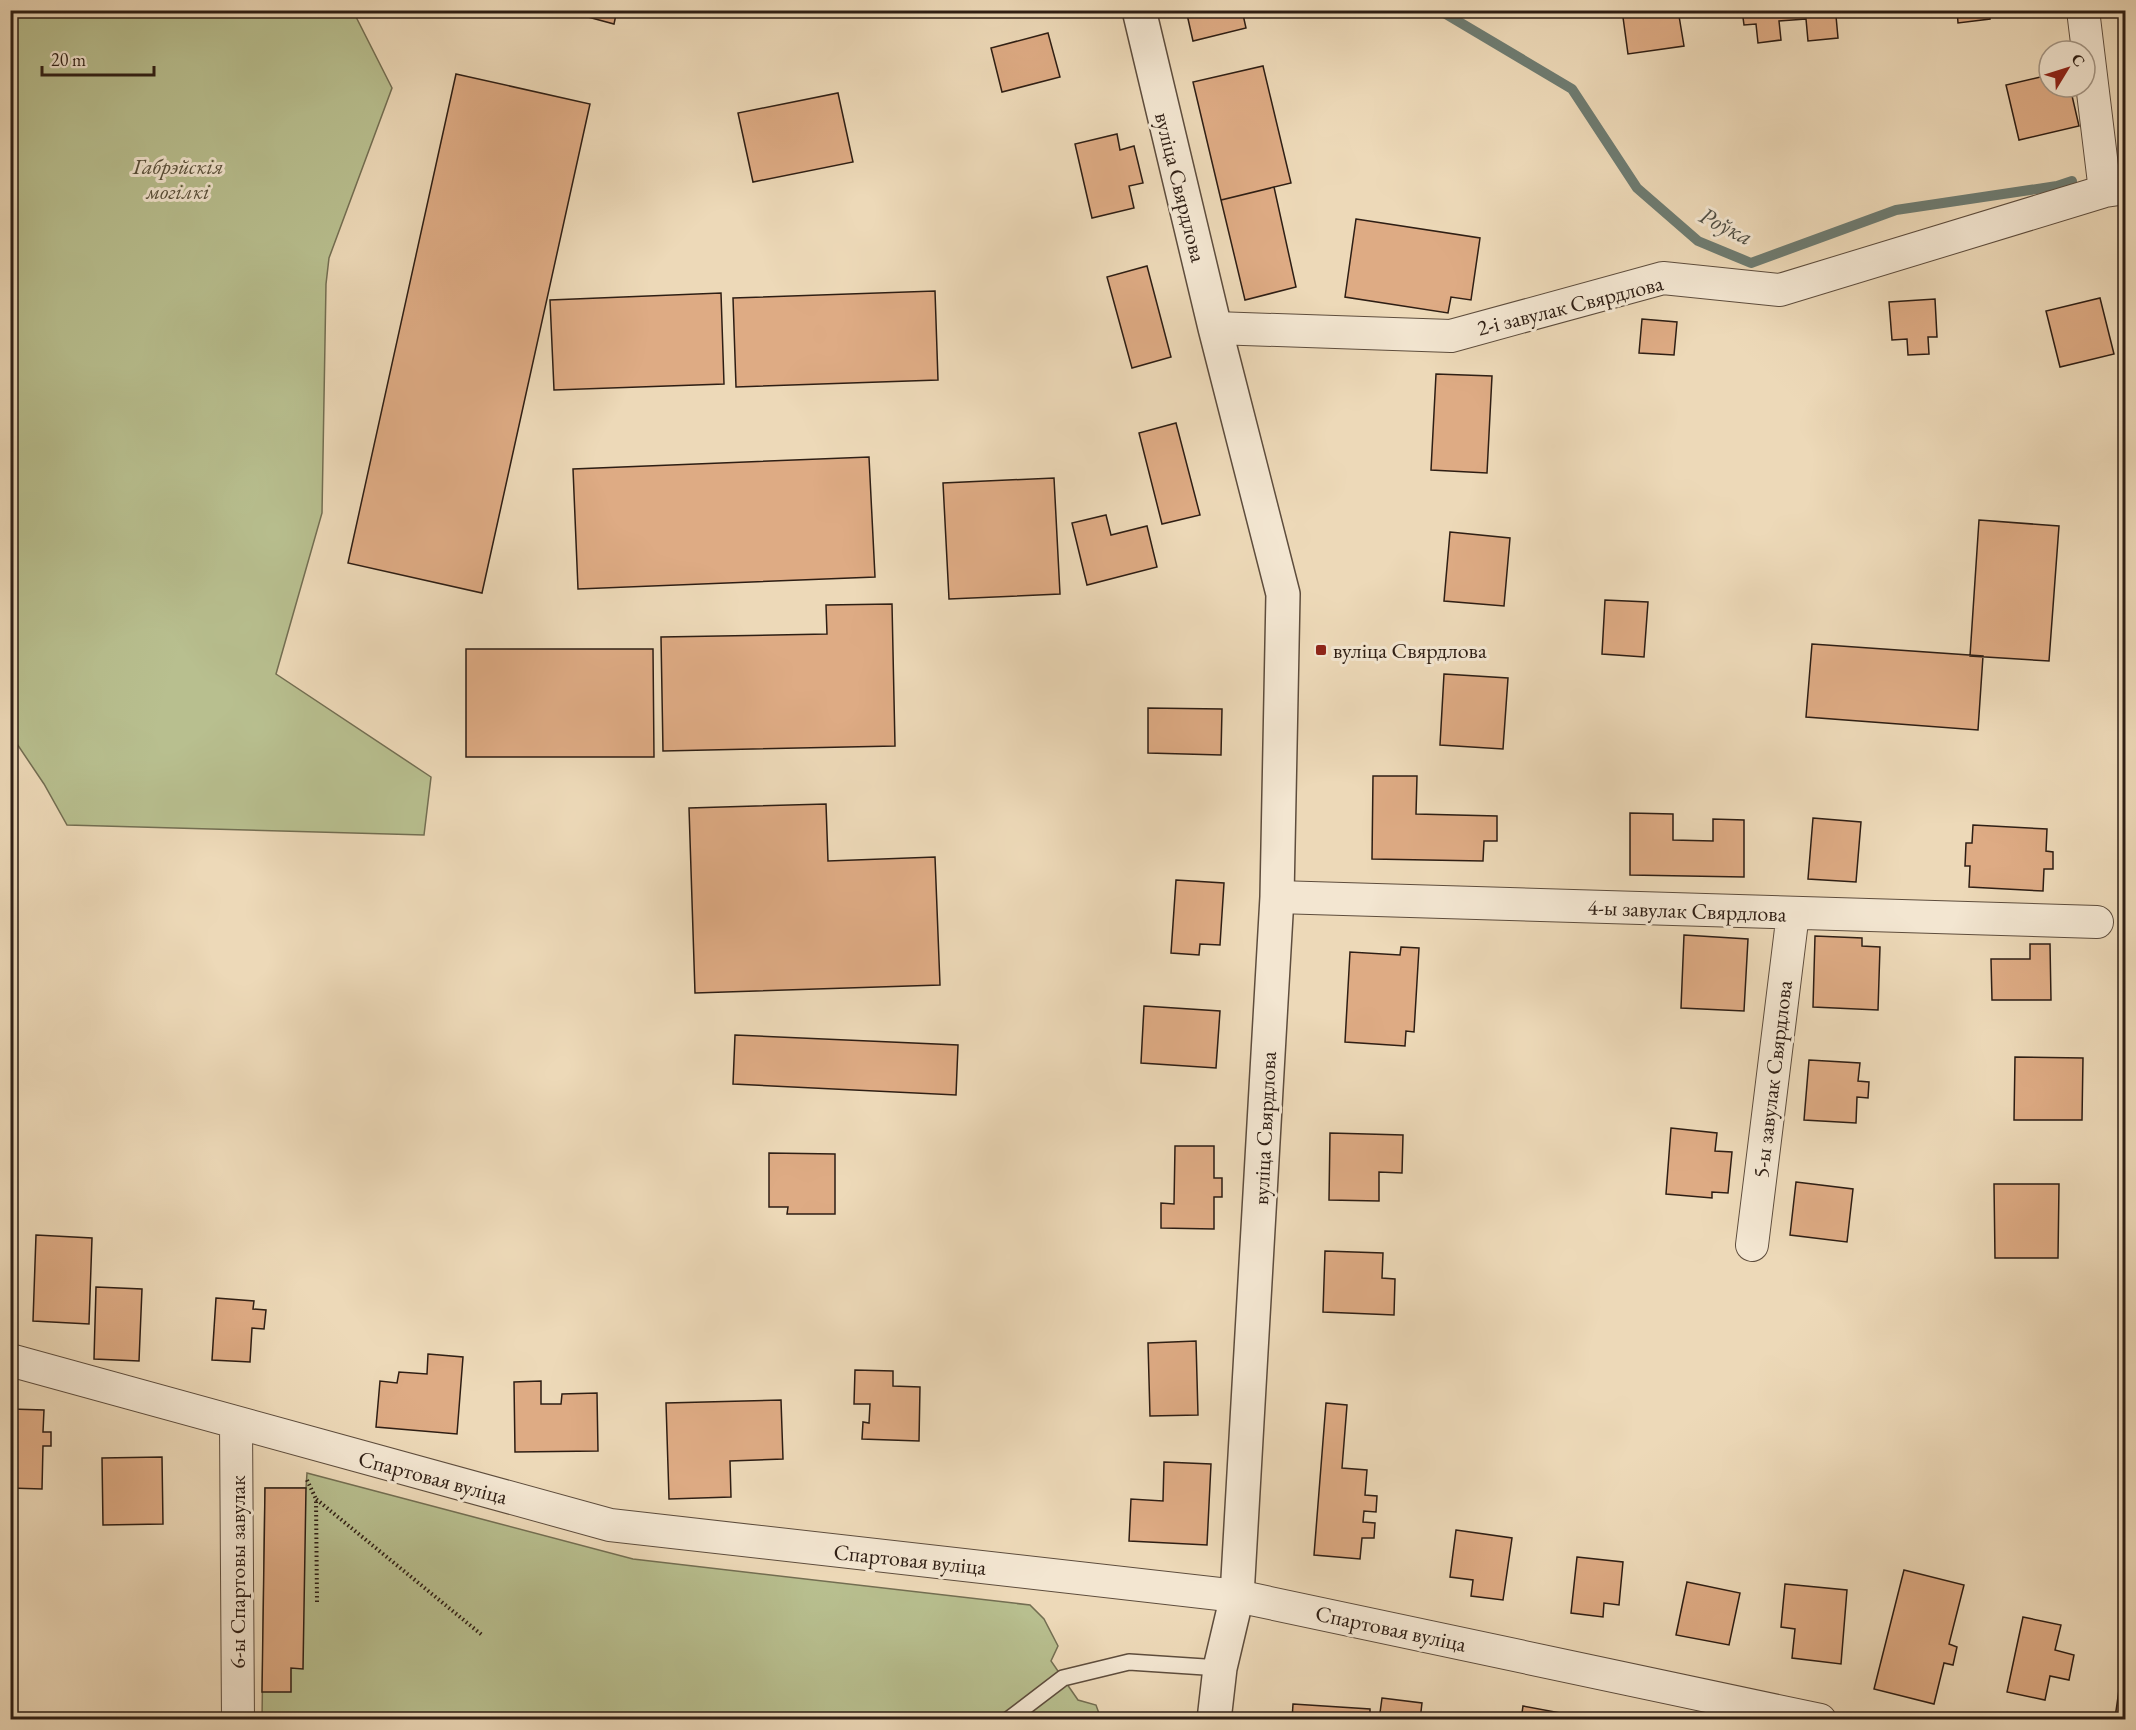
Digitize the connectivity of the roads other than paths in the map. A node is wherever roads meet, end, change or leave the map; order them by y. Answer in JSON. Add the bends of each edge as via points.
{"nodes":[{"id":1,"x":1139,"y":10,"type":"edge"},
{"id":2,"x":2083,"y":10,"type":"edge"},
{"id":3,"x":2115,"y":190,"type":"edge"},
{"id":4,"x":1215,"y":328,"type":"junction"},
{"id":5,"x":1276,"y":897,"type":"junction"},
{"id":6,"x":1793,"y":913,"type":"junction"},
{"id":7,"x":2097,"y":922,"type":"dead end"},
{"id":8,"x":1752,"y":1245,"type":"dead end"},
{"id":9,"x":10,"y":1360,"type":"edge"},
{"id":10,"x":236,"y":1424,"type":"junction"},
{"id":11,"x":1238,"y":1596,"type":"junction"},
{"id":12,"x":1220,"y":1668,"type":"junction"},
{"id":13,"x":238,"y":1719,"type":"edge"},
{"id":14,"x":1008,"y":1719,"type":"edge"},
{"id":15,"x":1214,"y":1719,"type":"edge"},
{"id":16,"x":1820,"y":1719,"type":"edge"}],
"edges":[{"from":1,"to":4,"type":"street","name":"вуліца Свярдлова"},
{"from":2,"to":3,"type":"street"},
{"from":3,"to":4,"type":"street","name":"2-і завулак Свярдлова","via":[[1780,290],[1663,278],[1451,336]]},
{"from":4,"to":5,"type":"street","name":"вуліца Свярдлова","via":[[1283,594]]},
{"from":5,"to":6,"type":"street","name":"4-ы завулак Свярдлова"},
{"from":5,"to":11,"type":"street","name":"вуліца Свярдлова"},
{"from":6,"to":7,"type":"street","name":"4-ы завулак Свярдлова"},
{"from":6,"to":8,"type":"street","name":"5-ы завулак Свярдлова"},
{"from":9,"to":10,"type":"street","name":"Спартовая вуліца"},
{"from":10,"to":11,"type":"street","name":"Спартовая вуліца","via":[[610,1526]]},
{"from":10,"to":13,"type":"street","name":"6-ы Спартовы завулак"},
{"from":11,"to":12,"type":"street","name":"вуліца Свярдлова"},
{"from":11,"to":16,"type":"street","name":"Спартовая вуліца"},
{"from":12,"to":14,"type":"lane","via":[[1129,1662],[1063,1678]]},
{"from":12,"to":15,"type":"street","name":"вуліца Свярдлова"}]}
